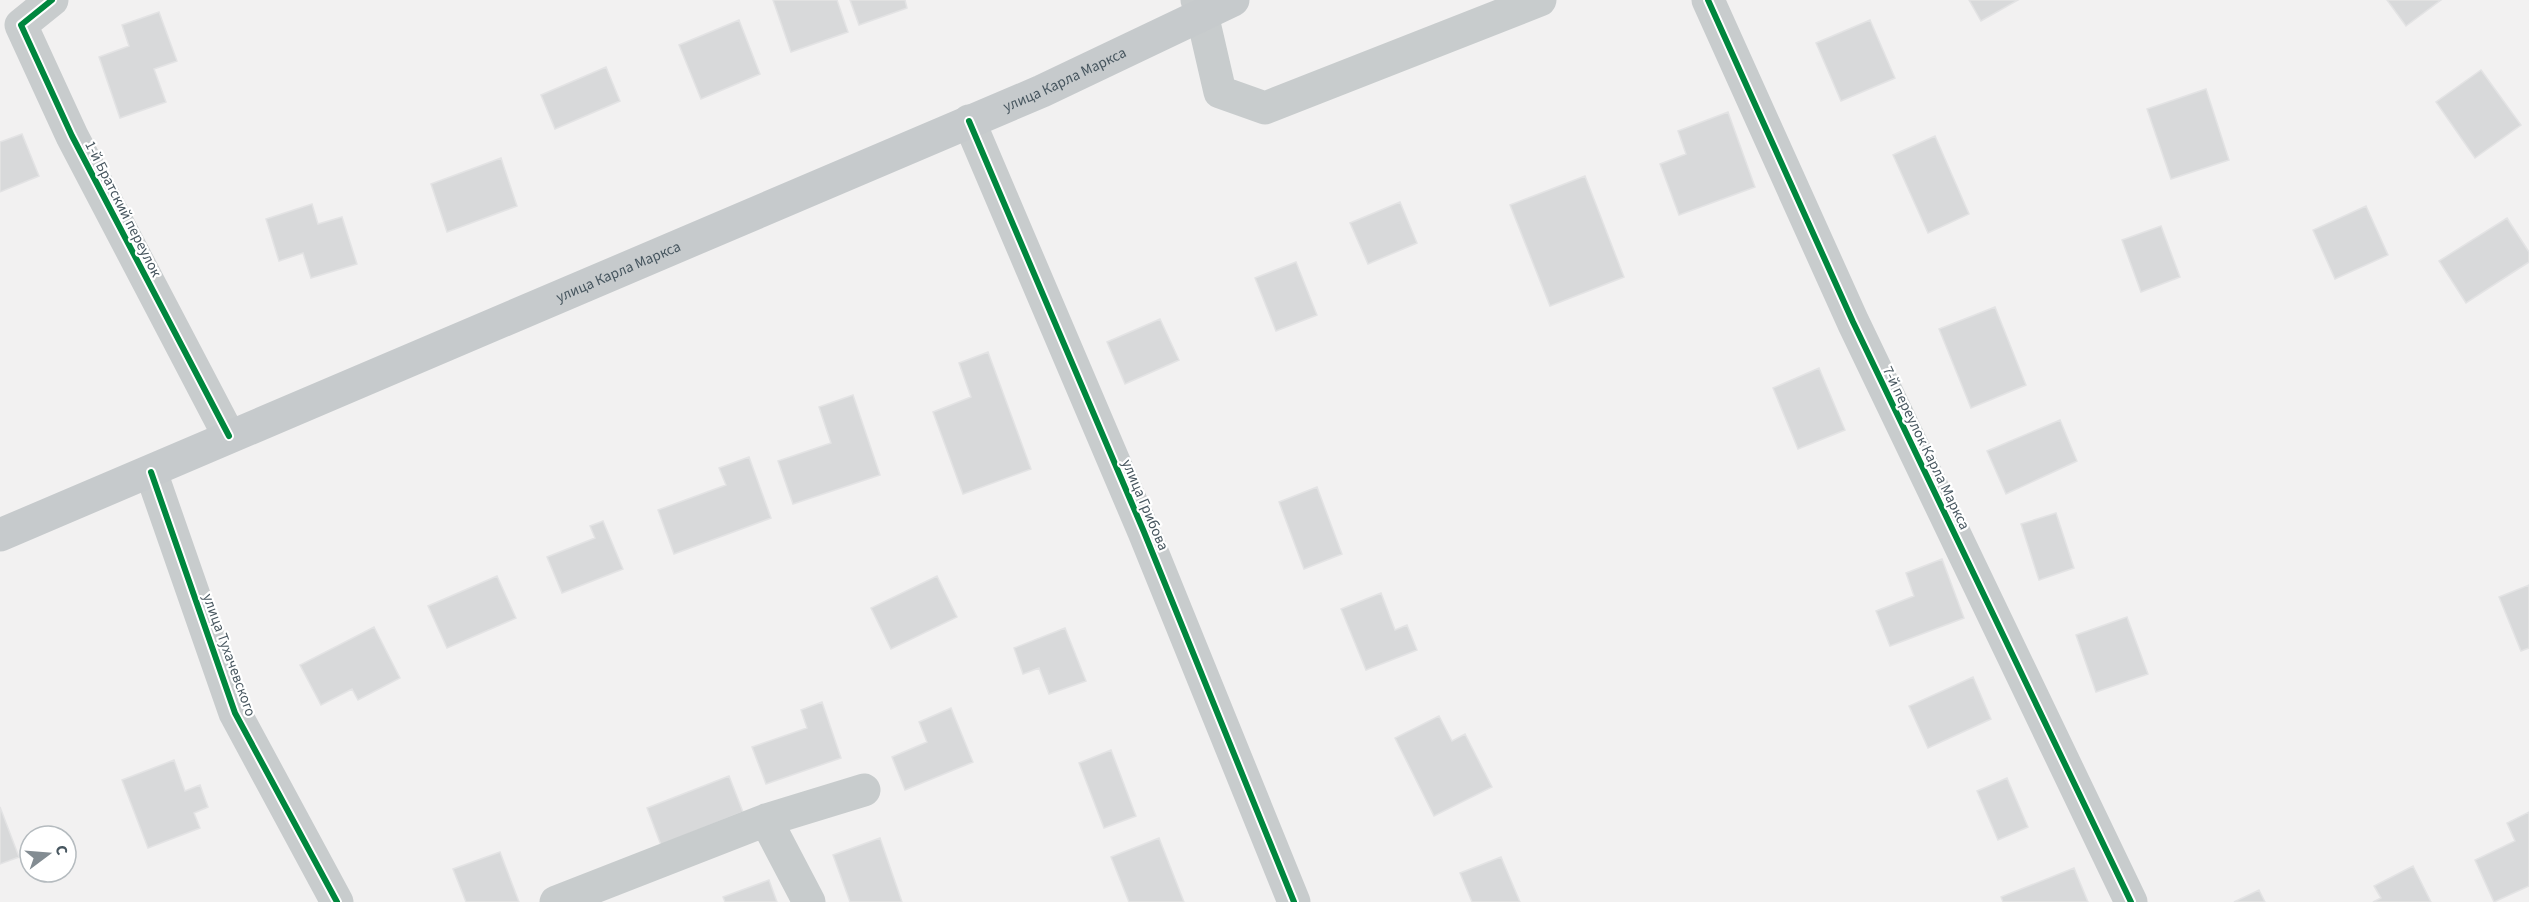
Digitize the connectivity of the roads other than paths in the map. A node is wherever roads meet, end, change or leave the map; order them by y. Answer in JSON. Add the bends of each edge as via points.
{"nodes":[{"id":1,"x":52,"y":0,"type":"edge"},
{"id":2,"x":1233,"y":0,"type":"edge"},
{"id":3,"x":1540,"y":0,"type":"edge"},
{"id":4,"x":1708,"y":0,"type":"edge"},
{"id":5,"x":1200,"y":7,"type":"edge"},
{"id":6,"x":969,"y":121,"type":"junction"},
{"id":7,"x":229,"y":436,"type":"junction"},
{"id":8,"x":151,"y":472,"type":"junction"},
{"id":9,"x":0,"y":535,"type":"edge"},
{"id":10,"x":864,"y":790,"type":"dead end"},
{"id":11,"x":766,"y":820,"type":"junction"},
{"id":12,"x":337,"y":902,"type":"edge"},
{"id":13,"x":556,"y":902,"type":"edge"},
{"id":14,"x":809,"y":902,"type":"edge"},
{"id":15,"x":1294,"y":902,"type":"edge"},
{"id":16,"x":2131,"y":902,"type":"edge"}],
"edges":[{"from":1,"to":7,"type":"street","name":"1-й Братский переулок","via":[[21,25],[72,136]]},
{"from":2,"to":5,"type":"main road","name":"улица Карла Маркса"},
{"from":3,"to":5,"type":"street","via":[[1265,108],[1220,92]]},
{"from":4,"to":16,"type":"street","name":"7-й переулок Карла Маркса","via":[[1852,322]]},
{"from":5,"to":6,"type":"main road","name":"улица Карла Маркса","via":[[1042,91]]},
{"from":6,"to":7,"type":"main road","name":"улица Карла Маркса"},
{"from":6,"to":15,"type":"street","name":"улица Грибова","via":[[1144,532]]},
{"from":7,"to":8,"type":"main road","name":"улица Карла Маркса"},
{"from":8,"to":9,"type":"main road","name":"улица Карла Маркса"},
{"from":8,"to":12,"type":"street","name":"улица Тухачевского","via":[[235,713]]},
{"from":10,"to":11,"type":"street"},
{"from":11,"to":13,"type":"street"},
{"from":11,"to":14,"type":"street"}]}
